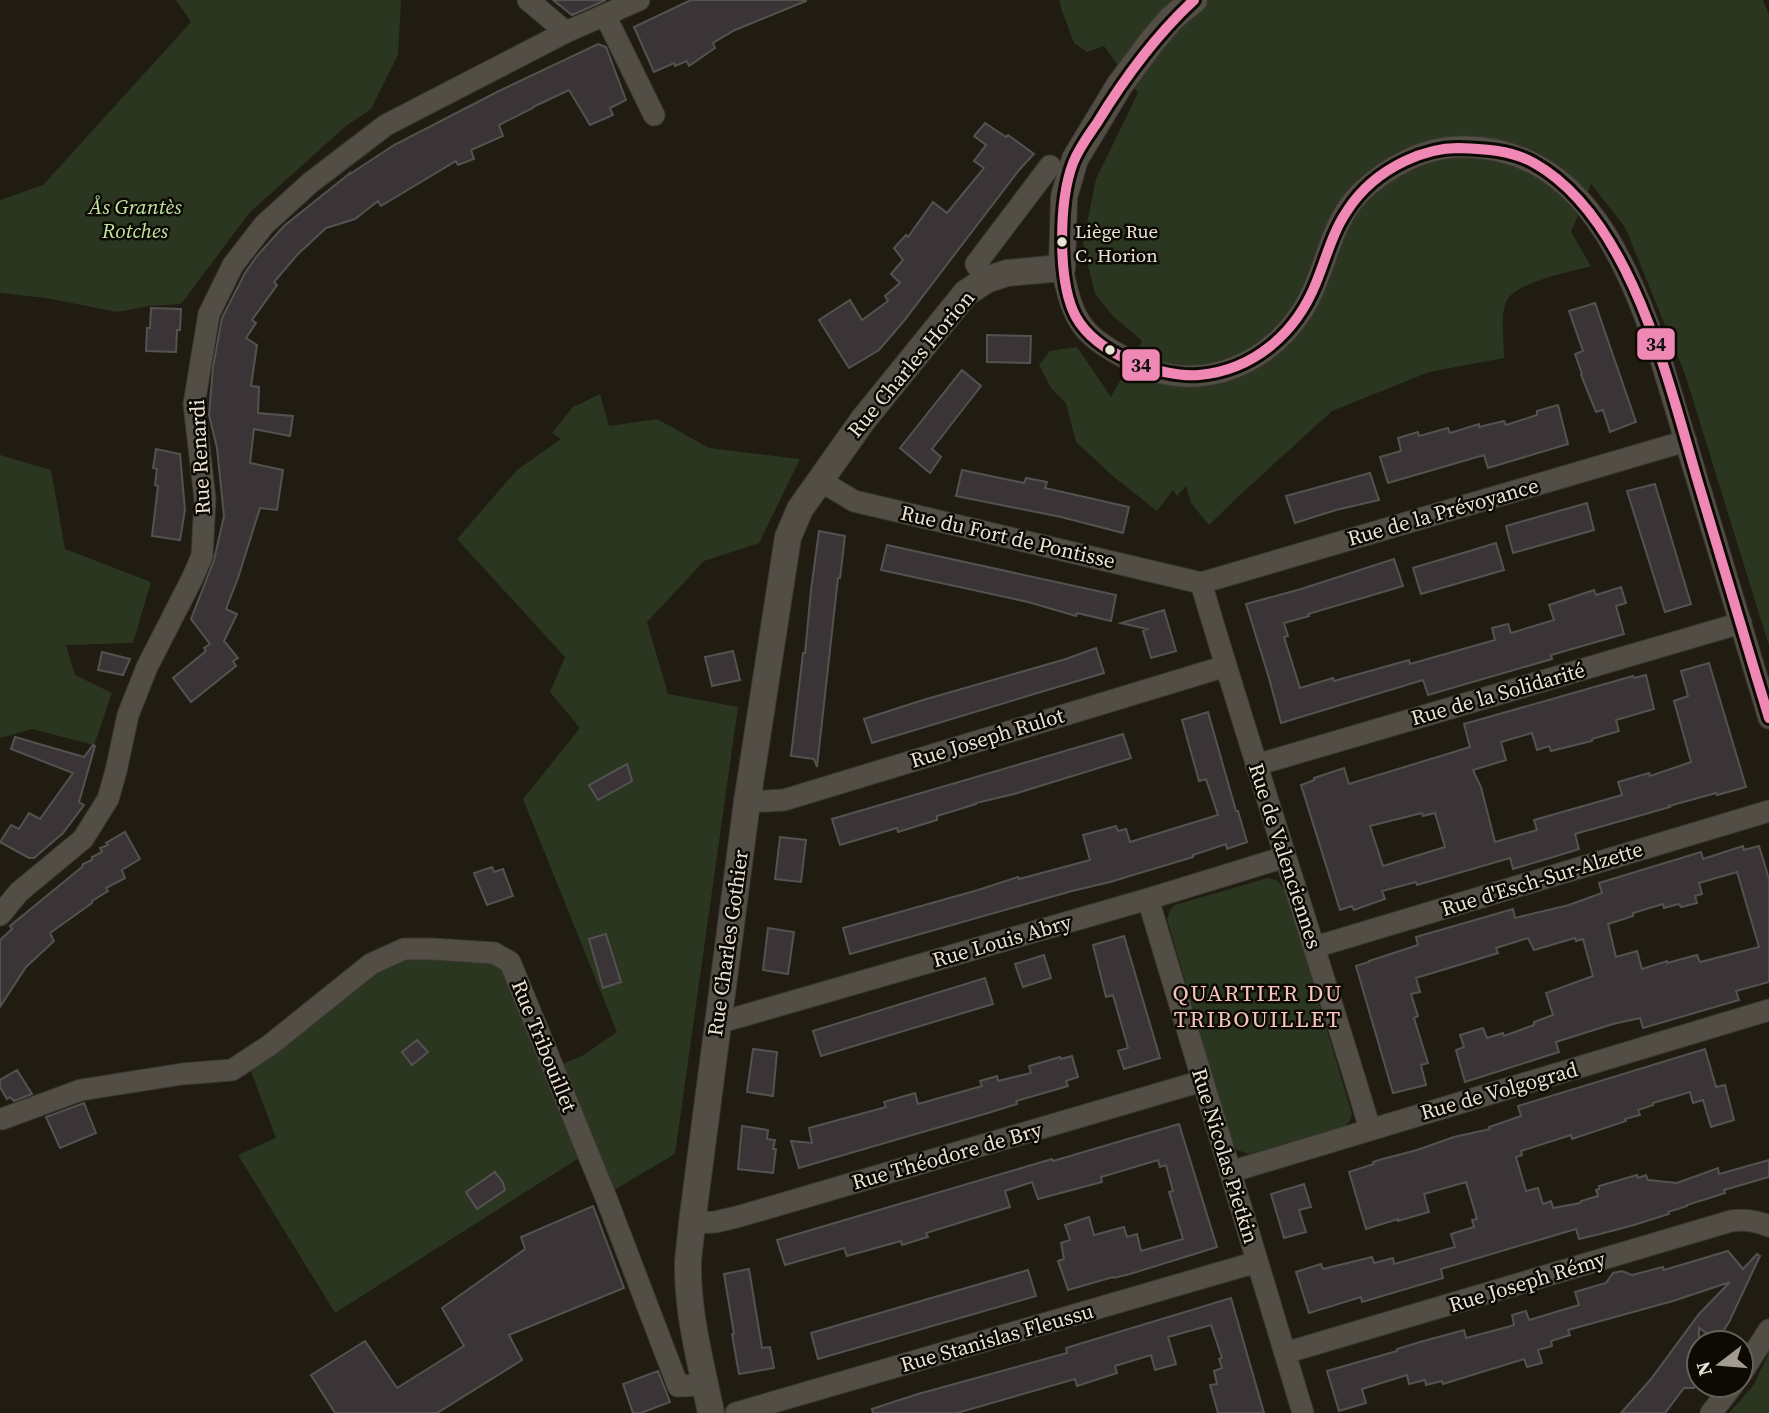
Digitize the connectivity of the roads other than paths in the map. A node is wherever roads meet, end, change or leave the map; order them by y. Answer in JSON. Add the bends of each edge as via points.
{"nodes":[{"id":1,"x":528,"y":0,"type":"edge"},
{"id":2,"x":639,"y":0,"type":"edge"},
{"id":3,"x":1194,"y":0,"type":"edge"},
{"id":4,"x":605,"y":15,"type":"junction"},
{"id":5,"x":566,"y":32,"type":"junction"},
{"id":6,"x":654,"y":115,"type":"dead end"},
{"id":7,"x":1050,"y":166,"type":"dead end"},
{"id":8,"x":1062,"y":268,"type":"junction"},
{"id":9,"x":986,"y":280,"type":"junction"},
{"id":10,"x":1686,"y":441,"type":"junction"},
{"id":11,"x":819,"y":480,"type":"junction"},
{"id":12,"x":1201,"y":583,"type":"junction"},
{"id":13,"x":1741,"y":622,"type":"junction"},
{"id":14,"x":1226,"y":666,"type":"junction"},
{"id":15,"x":1769,"y":718,"type":"edge"},
{"id":16,"x":1256,"y":765,"type":"junction"},
{"id":17,"x":747,"y":802,"type":"junction"},
{"id":18,"x":1769,"y":811,"type":"edge"},
{"id":19,"x":1285,"y":857,"type":"junction"},
{"id":20,"x":1148,"y":899,"type":"junction"},
{"id":21,"x":0,"y":915,"type":"edge"},
{"id":22,"x":1315,"y":947,"type":"junction"},
{"id":23,"x":1769,"y":1010,"type":"edge"},
{"id":24,"x":718,"y":1023,"type":"junction"},
{"id":25,"x":1202,"y":1081,"type":"junction"},
{"id":26,"x":2,"y":1119,"type":"dead end"},
{"id":27,"x":1370,"y":1129,"type":"junction"},
{"id":28,"x":1230,"y":1172,"type":"junction"},
{"id":29,"x":692,"y":1223,"type":"junction"},
{"id":30,"x":1769,"y":1226,"type":"edge"},
{"id":31,"x":1257,"y":1262,"type":"junction"},
{"id":32,"x":1769,"y":1330,"type":"edge"},
{"id":33,"x":1755,"y":1352,"type":"edge"},
{"id":34,"x":1285,"y":1353,"type":"junction"},
{"id":35,"x":705,"y":1385,"type":"junction"},
{"id":36,"x":1722,"y":1399,"type":"edge"},
{"id":37,"x":711,"y":1413,"type":"edge"},
{"id":38,"x":736,"y":1413,"type":"edge"},
{"id":39,"x":1303,"y":1413,"type":"edge"},
{"id":40,"x":1711,"y":1413,"type":"edge"}],
"edges":[{"from":1,"to":5,"type":"street"},
{"from":2,"to":4,"type":"street","name":"Rue Renardi"},
{"from":3,"to":8,"type":"street","via":[[1172,18],[1139,59],[1075,159],[1064,197]]},
{"from":4,"to":5,"type":"street","name":"Rue Renardi"},
{"from":4,"to":6,"type":"street"},
{"from":5,"to":21,"type":"street","name":"Rue Renardi","via":[[386,125],[291,200],[264,225],[233,265],[209,314],[194,404],[205,499],[202,556],[128,715],[108,799],[83,839],[19,892]]},
{"from":7,"to":9,"type":"street","via":[[976,264]]},
{"from":8,"to":9,"type":"street","name":"Rue Charles Horion"},
{"from":8,"to":10,"type":"street","via":[[1077,319],[1111,351],[1145,368],[1174,375],[1223,372],[1266,351],[1298,318],[1343,216],[1372,183],[1433,149],[1461,146],[1507,152],[1549,171],[1570,188],[1604,232],[1648,324]]},
{"from":9,"to":11,"type":"street","name":"Rue Charles Horion","via":[[966,293]]},
{"from":10,"to":12,"type":"street","name":"Rue de la Prévoyance"},
{"from":10,"to":13,"type":"street"},
{"from":11,"to":12,"type":"street","name":"Rue du Fort de Pontisse","via":[[854,500]]},
{"from":11,"to":17,"type":"street","name":"Rue Charles Gothier","via":[[788,537]]},
{"from":12,"to":14,"type":"street","name":"Rue de Valenciennes"},
{"from":13,"to":15,"type":"street"},
{"from":13,"to":16,"type":"street","name":"Rue de la Solidarité"},
{"from":14,"to":16,"type":"street","name":"Rue de Valenciennes"},
{"from":14,"to":17,"type":"street","name":"Rue Joseph Rulot","via":[[783,800]]},
{"from":16,"to":19,"type":"street","name":"Rue de Valenciennes"},
{"from":17,"to":24,"type":"street","name":"Rue Charles Gothier"},
{"from":18,"to":22,"type":"street","name":"Rue d'Esch-Sur-Alzette"},
{"from":19,"to":20,"type":"street","name":"Rue Louis Abry"},
{"from":19,"to":22,"type":"street","name":"Rue de Valenciennes"},
{"from":20,"to":24,"type":"street","name":"Rue Louis Abry"},
{"from":20,"to":25,"type":"street","name":"Rue Nicolas Pietkin"},
{"from":22,"to":27,"type":"street","name":"Rue de Valenciennes"},
{"from":23,"to":27,"type":"street","name":"Rue de Volgograd"},
{"from":24,"to":29,"type":"street","name":"Rue Charles Gothier"},
{"from":25,"to":28,"type":"street","name":"Rue Nicolas Pietkin"},
{"from":25,"to":29,"type":"street","name":"Rue Théodore de Bry","via":[[737,1217]]},
{"from":26,"to":35,"type":"street","name":"Rue Tribouillet","via":[[81,1090],[232,1070],[371,964],[404,949],[494,953],[510,962],[678,1386]]},
{"from":27,"to":28,"type":"street","name":"Rue de Volgograd"},
{"from":28,"to":31,"type":"street","name":"Rue Nicolas Pietkin"},
{"from":29,"to":35,"type":"street","name":"Rue Charles Gothier","via":[[688,1262],[691,1307]]},
{"from":30,"to":34,"type":"street","name":"Rue Joseph Rémy","via":[[1731,1221]]},
{"from":31,"to":34,"type":"street","name":"Rue Nicolas Pietkin"},
{"from":31,"to":38,"type":"street","name":"Rue Stanislas Fleussu"},
{"from":32,"to":33,"type":"street"},
{"from":34,"to":39,"type":"street","name":"Rue Nicolas Pietkin"},
{"from":35,"to":37,"type":"street","name":"Rue Charles Gothier"},
{"from":36,"to":40,"type":"street"}]}
